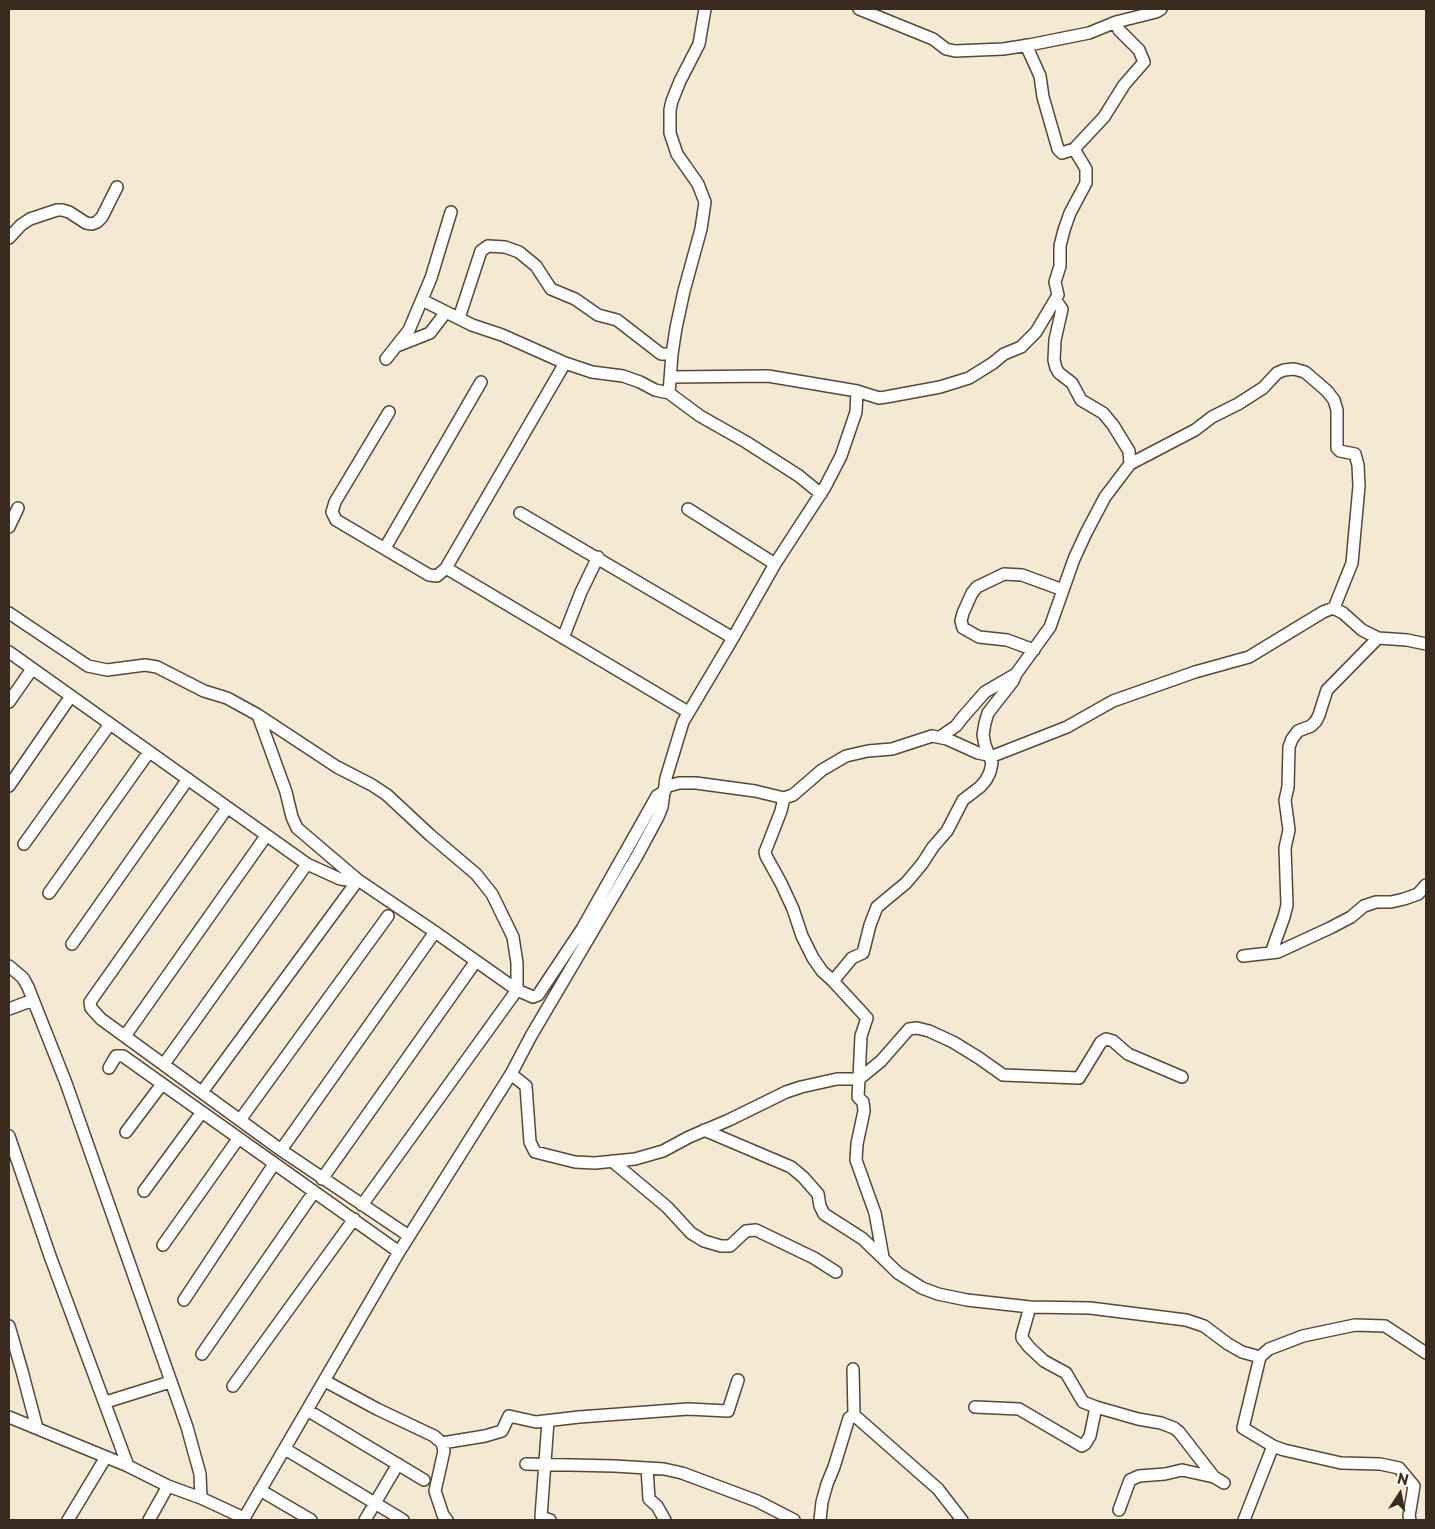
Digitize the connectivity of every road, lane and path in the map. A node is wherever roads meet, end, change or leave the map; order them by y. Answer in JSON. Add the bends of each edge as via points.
{"nodes":[{"id":1,"x":706,"y":9,"type":"edge"},
{"id":2,"x":859,"y":9,"type":"edge"},
{"id":3,"x":1161,"y":9,"type":"edge"},
{"id":4,"x":1116,"y":22,"type":"junction"},
{"id":5,"x":1026,"y":46,"type":"junction"},
{"id":6,"x":1074,"y":149,"type":"junction"},
{"id":7,"x":117,"y":187,"type":"dead end"},
{"id":8,"x":450,"y":212,"type":"dead end"},
{"id":9,"x":9,"y":238,"type":"edge"},
{"id":10,"x":422,"y":300,"type":"junction"},
{"id":11,"x":1056,"y":300,"type":"junction"},
{"id":12,"x":446,"y":312,"type":"junction"},
{"id":13,"x":459,"y":318,"type":"junction"},
{"id":14,"x":397,"y":346,"type":"junction"},
{"id":15,"x":672,"y":354,"type":"junction"},
{"id":16,"x":386,"y":359,"type":"dead end"},
{"id":17,"x":566,"y":363,"type":"junction"},
{"id":18,"x":671,"y":376,"type":"junction"},
{"id":19,"x":481,"y":382,"type":"dead end"},
{"id":20,"x":857,"y":391,"type":"junction"},
{"id":21,"x":669,"y":393,"type":"junction"},
{"id":22,"x":390,"y":412,"type":"dead end"},
{"id":23,"x":1130,"y":464,"type":"junction"},
{"id":24,"x":821,"y":494,"type":"junction"},
{"id":25,"x":18,"y":508,"type":"dead end"},
{"id":26,"x":688,"y":509,"type":"dead end"},
{"id":27,"x":520,"y":513,"type":"dead end"},
{"id":28,"x":9,"y":528,"type":"edge"},
{"id":29,"x":384,"y":548,"type":"junction"},
{"id":30,"x":598,"y":557,"type":"junction"},
{"id":31,"x":775,"y":564,"type":"junction"},
{"id":32,"x":446,"y":568,"type":"junction"},
{"id":33,"x":1063,"y":590,"type":"junction"},
{"id":34,"x":1334,"y":608,"type":"junction"},
{"id":35,"x":10,"y":612,"type":"edge"},
{"id":36,"x":563,"y":638,"type":"junction"},
{"id":37,"x":733,"y":638,"type":"junction"},
{"id":38,"x":1378,"y":638,"type":"junction"},
{"id":39,"x":1426,"y":644,"type":"edge"},
{"id":40,"x":1034,"y":650,"type":"junction"},
{"id":41,"x":9,"y":652,"type":"edge"},
{"id":42,"x":32,"y":669,"type":"junction"},
{"id":43,"x":1016,"y":674,"type":"junction"},
{"id":44,"x":71,"y":696,"type":"junction"},
{"id":45,"x":9,"y":702,"type":"edge"},
{"id":46,"x":688,"y":712,"type":"junction"},
{"id":47,"x":258,"y":715,"type":"junction"},
{"id":48,"x":110,"y":724,"type":"junction"},
{"id":49,"x":940,"y":736,"type":"junction"},
{"id":50,"x":149,"y":752,"type":"junction"},
{"id":51,"x":990,"y":756,"type":"junction"},
{"id":52,"x":188,"y":779,"type":"junction"},
{"id":53,"x":9,"y":786,"type":"edge"},
{"id":54,"x":665,"y":789,"type":"junction"},
{"id":55,"x":784,"y":798,"type":"junction"},
{"id":56,"x":228,"y":808,"type":"junction"},
{"id":57,"x":266,"y":836,"type":"junction"},
{"id":58,"x":24,"y":844,"type":"dead end"},
{"id":59,"x":307,"y":864,"type":"junction"},
{"id":60,"x":356,"y":879,"type":"junction"},
{"id":61,"x":1426,"y":885,"type":"edge"},
{"id":62,"x":49,"y":893,"type":"dead end"},
{"id":63,"x":388,"y":916,"type":"dead end"},
{"id":64,"x":435,"y":932,"type":"junction"},
{"id":65,"x":72,"y":944,"type":"dead end"},
{"id":66,"x":1271,"y":953,"type":"junction"},
{"id":67,"x":1243,"y":956,"type":"dead end"},
{"id":68,"x":476,"y":961,"type":"junction"},
{"id":69,"x":9,"y":966,"type":"edge"},
{"id":70,"x":833,"y":981,"type":"junction"},
{"id":71,"x":517,"y":990,"type":"junction"},
{"id":72,"x":33,"y":1000,"type":"junction"},
{"id":73,"x":9,"y":1009,"type":"edge"},
{"id":74,"x":125,"y":1036,"type":"junction"},
{"id":75,"x":164,"y":1064,"type":"junction"},
{"id":76,"x":109,"y":1068,"type":"dead end"},
{"id":77,"x":511,"y":1074,"type":"junction"},
{"id":78,"x":1182,"y":1076,"type":"dead end"},
{"id":79,"x":860,"y":1078,"type":"junction"},
{"id":80,"x":162,"y":1084,"type":"junction"},
{"id":81,"x":202,"y":1092,"type":"junction"},
{"id":82,"x":202,"y":1112,"type":"junction"},
{"id":83,"x":240,"y":1120,"type":"junction"},
{"id":84,"x":704,"y":1130,"type":"junction"},
{"id":85,"x":126,"y":1132,"type":"dead end"},
{"id":86,"x":9,"y":1136,"type":"edge"},
{"id":87,"x":238,"y":1139,"type":"junction"},
{"id":88,"x":281,"y":1150,"type":"junction"},
{"id":89,"x":13,"y":1160,"type":"edge"},
{"id":90,"x":612,"y":1161,"type":"junction"},
{"id":91,"x":274,"y":1164,"type":"junction"},
{"id":92,"x":322,"y":1179,"type":"junction"},
{"id":93,"x":144,"y":1191,"type":"dead end"},
{"id":94,"x":314,"y":1192,"type":"junction"},
{"id":95,"x":362,"y":1205,"type":"junction"},
{"id":96,"x":354,"y":1219,"type":"junction"},
{"id":97,"x":409,"y":1236,"type":"junction"},
{"id":98,"x":163,"y":1245,"type":"dead end"},
{"id":99,"x":399,"y":1252,"type":"junction"},
{"id":100,"x":883,"y":1259,"type":"junction"},
{"id":101,"x":836,"y":1272,"type":"dead end"},
{"id":102,"x":184,"y":1300,"type":"dead end"},
{"id":103,"x":1030,"y":1307,"type":"junction"},
{"id":104,"x":9,"y":1326,"type":"edge"},
{"id":105,"x":1426,"y":1353,"type":"edge"},
{"id":106,"x":202,"y":1354,"type":"dead end"},
{"id":107,"x":1260,"y":1357,"type":"junction"},
{"id":108,"x":853,"y":1369,"type":"dead end"},
{"id":109,"x":738,"y":1380,"type":"dead end"},
{"id":110,"x":325,"y":1381,"type":"junction"},
{"id":111,"x":170,"y":1382,"type":"junction"},
{"id":112,"x":233,"y":1386,"type":"dead end"},
{"id":113,"x":106,"y":1402,"type":"junction"},
{"id":114,"x":975,"y":1407,"type":"dead end"},
{"id":115,"x":1096,"y":1407,"type":"junction"},
{"id":116,"x":307,"y":1410,"type":"junction"},
{"id":117,"x":854,"y":1415,"type":"junction"},
{"id":118,"x":9,"y":1417,"type":"edge"},
{"id":119,"x":548,"y":1421,"type":"junction"},
{"id":120,"x":37,"y":1428,"type":"junction"},
{"id":121,"x":442,"y":1443,"type":"junction"},
{"id":122,"x":1273,"y":1446,"type":"junction"},
{"id":123,"x":285,"y":1449,"type":"junction"},
{"id":124,"x":106,"y":1457,"type":"junction"},
{"id":125,"x":398,"y":1464,"type":"junction"},
{"id":126,"x":526,"y":1464,"type":"dead end"},
{"id":127,"x":544,"y":1464,"type":"junction"},
{"id":128,"x":128,"y":1466,"type":"junction"},
{"id":129,"x":647,"y":1468,"type":"junction"},
{"id":130,"x":424,"y":1480,"type":"dead end"},
{"id":131,"x":168,"y":1486,"type":"junction"},
{"id":132,"x":260,"y":1490,"type":"junction"},
{"id":133,"x":201,"y":1498,"type":"junction"},
{"id":134,"x":375,"y":1504,"type":"junction"},
{"id":135,"x":1119,"y":1510,"type":"dead end"},
{"id":136,"x":243,"y":1519,"type":"edge"},
{"id":137,"x":68,"y":1520,"type":"edge"},
{"id":138,"x":149,"y":1520,"type":"edge"},
{"id":139,"x":311,"y":1520,"type":"edge"},
{"id":140,"x":365,"y":1520,"type":"edge"},
{"id":141,"x":403,"y":1520,"type":"edge"},
{"id":142,"x":447,"y":1520,"type":"edge"},
{"id":143,"x":550,"y":1520,"type":"edge"},
{"id":144,"x":665,"y":1520,"type":"edge"},
{"id":145,"x":794,"y":1520,"type":"edge"},
{"id":146,"x":820,"y":1520,"type":"edge"},
{"id":147,"x":962,"y":1520,"type":"edge"},
{"id":148,"x":1244,"y":1520,"type":"edge"},
{"id":149,"x":1410,"y":1520,"type":"edge"}],
"edges":[{"from":1,"to":15,"type":"street","via":[[699,44],[680,81],[670,110],[670,133],[677,154],[698,184],[705,202]]},
{"from":2,"to":5,"type":"street","via":[[933,39],[951,51]]},
{"from":3,"to":4,"type":"street"},
{"from":4,"to":5,"type":"street","via":[[1089,33]]},
{"from":4,"to":6,"type":"street","via":[[1119,30],[1139,50],[1144,62],[1124,85],[1104,117]]},
{"from":5,"to":6,"type":"street","via":[[1040,76],[1058,149],[1062,153]]},
{"from":6,"to":11,"type":"street","via":[[1086,170],[1086,183],[1064,230],[1055,282]]},
{"from":7,"to":9,"type":"street","via":[[97,222],[86,223],[64,210],[58,210],[24,222]]},
{"from":8,"to":10,"type":"street"},
{"from":10,"to":12,"type":"street"},
{"from":10,"to":14,"type":"street","via":[[409,330]]},
{"from":11,"to":20,"type":"street","via":[[1028,341],[969,378],[886,398]]},
{"from":11,"to":23,"type":"street","via":[[1062,310],[1055,340],[1058,373],[1072,383],[1081,400],[1103,413],[1114,425],[1129,451]]},
{"from":12,"to":13,"type":"street"},
{"from":12,"to":14,"type":"street","via":[[430,333]]},
{"from":13,"to":15,"type":"street","via":[[481,251],[488,246],[505,247],[519,252],[536,266],[551,289],[576,299],[598,315],[617,320],[660,354]]},
{"from":13,"to":17,"type":"street"},
{"from":14,"to":16,"type":"street"},
{"from":15,"to":18,"type":"street"},
{"from":17,"to":21,"type":"street","via":[[592,372],[623,376]]},
{"from":17,"to":32,"type":"street"},
{"from":18,"to":20,"type":"street","via":[[768,376]]},
{"from":18,"to":21,"type":"street"},
{"from":19,"to":29,"type":"street"},
{"from":20,"to":24,"type":"street","via":[[854,418],[841,456]]},
{"from":21,"to":24,"type":"street","via":[[700,416],[799,476]]},
{"from":22,"to":29,"type":"street","via":[[332,512],[336,520]]},
{"from":23,"to":33,"type":"street","via":[[1105,497]]},
{"from":23,"to":34,"type":"street","via":[[1238,404],[1263,388],[1281,371],[1305,372],[1327,391],[1336,405],[1337,448],[1355,454],[1358,465],[1352,564]]},
{"from":24,"to":31,"type":"street"},
{"from":25,"to":28,"type":"street"},
{"from":26,"to":31,"type":"street"},
{"from":27,"to":30,"type":"street"},
{"from":29,"to":32,"type":"street","via":[[430,575],[437,576]]},
{"from":30,"to":36,"type":"street"},
{"from":30,"to":37,"type":"street"},
{"from":31,"to":37,"type":"street"},
{"from":32,"to":36,"type":"street"},
{"from":33,"to":40,"type":"street","via":[[1050,627]]},
{"from":33,"to":40,"type":"street","via":[[1022,574],[1004,574],[977,587],[972,593],[963,613],[963,628],[979,637],[1007,640]]},
{"from":34,"to":38,"type":"street"},
{"from":34,"to":51,"type":"street","via":[[1249,657],[1113,701],[1067,727]]},
{"from":35,"to":47,"type":"street","via":[[88,666],[107,670],[145,665],[157,667]]},
{"from":36,"to":46,"type":"street"},
{"from":37,"to":46,"type":"street"},
{"from":38,"to":39,"type":"street"},
{"from":38,"to":66,"type":"street","via":[[1327,690],[1316,720],[1311,726],[1298,731],[1289,747],[1285,800],[1290,830],[1285,848],[1286,906]]},
{"from":40,"to":43,"type":"street"},
{"from":41,"to":42,"type":"street"},
{"from":42,"to":44,"type":"street"},
{"from":42,"to":45,"type":"street"},
{"from":43,"to":49,"type":"street","via":[[985,692],[956,726]]},
{"from":43,"to":51,"type":"street","via":[[988,713],[984,735]]},
{"from":44,"to":48,"type":"street"},
{"from":44,"to":53,"type":"street"},
{"from":46,"to":54,"type":"street"},
{"from":47,"to":60,"type":"street","via":[[297,828]]},
{"from":47,"to":71,"type":"street","via":[[337,767],[387,795],[476,874],[492,894],[513,937]]},
{"from":48,"to":50,"type":"street"},
{"from":48,"to":58,"type":"street"},
{"from":49,"to":51,"type":"street"},
{"from":49,"to":55,"type":"street","via":[[892,749],[846,756],[822,770],[793,795]]},
{"from":50,"to":52,"type":"street"},
{"from":50,"to":62,"type":"street"},
{"from":51,"to":70,"type":"street","via":[[992,765],[986,780],[963,800],[947,831],[906,883],[877,907],[864,953],[852,958]]},
{"from":52,"to":56,"type":"street"},
{"from":52,"to":65,"type":"street"},
{"from":54,"to":55,"type":"street","via":[[679,783],[696,783]]},
{"from":54,"to":71,"type":"street","via":[[657,796],[582,929],[538,995],[533,997]]},
{"from":54,"to":77,"type":"street","via":[[654,825]]},
{"from":55,"to":70,"type":"street","via":[[766,856],[782,883],[813,958]]},
{"from":56,"to":57,"type":"street"},
{"from":56,"to":74,"type":"street","via":[[90,1002],[90,1008],[101,1019]]},
{"from":57,"to":59,"type":"street"},
{"from":57,"to":74,"type":"street"},
{"from":59,"to":60,"type":"street","via":[[340,879]]},
{"from":59,"to":75,"type":"street"},
{"from":60,"to":64,"type":"street"},
{"from":60,"to":81,"type":"street"},
{"from":61,"to":66,"type":"street","via":[[1418,894],[1404,900],[1364,906],[1352,917]]},
{"from":63,"to":83,"type":"street"},
{"from":64,"to":68,"type":"street"},
{"from":64,"to":88,"type":"street"},
{"from":66,"to":67,"type":"street"},
{"from":68,"to":71,"type":"street"},
{"from":68,"to":92,"type":"street"},
{"from":69,"to":72,"type":"street","via":[[23,978]]},
{"from":70,"to":79,"type":"street","via":[[868,1018],[862,1036]]},
{"from":71,"to":95,"type":"street"},
{"from":72,"to":73,"type":"street"},
{"from":72,"to":111,"type":"street","via":[[66,1083]]},
{"from":74,"to":75,"type":"street"},
{"from":75,"to":81,"type":"street"},
{"from":76,"to":80,"type":"street","via":[[116,1056],[121,1055]]},
{"from":77,"to":90,"type":"street","via":[[526,1086],[530,1142],[535,1152],[575,1162]]},
{"from":77,"to":97,"type":"street"},
{"from":78,"to":79,"type":"street","via":[[1128,1054],[1106,1039],[1079,1078],[1003,1075],[963,1048],[917,1028],[908,1029],[881,1061]]},
{"from":79,"to":84,"type":"street","via":[[837,1079],[786,1092]]},
{"from":79,"to":100,"type":"street","via":[[858,1097],[863,1102],[864,1111],[856,1160],[875,1213]]},
{"from":80,"to":82,"type":"street"},
{"from":80,"to":85,"type":"street"},
{"from":81,"to":83,"type":"street"},
{"from":82,"to":87,"type":"street"},
{"from":82,"to":93,"type":"street"},
{"from":83,"to":88,"type":"street"},
{"from":84,"to":90,"type":"street","via":[[663,1151]]},
{"from":84,"to":100,"type":"street","via":[[791,1167],[818,1194],[824,1214],[863,1239]]},
{"from":86,"to":89,"type":"street"},
{"from":87,"to":91,"type":"street"},
{"from":87,"to":98,"type":"street"},
{"from":88,"to":92,"type":"street"},
{"from":89,"to":113,"type":"street"},
{"from":90,"to":101,"type":"street","via":[[704,1241],[730,1246],[746,1231],[756,1230]]},
{"from":91,"to":94,"type":"street"},
{"from":91,"to":102,"type":"street"},
{"from":92,"to":95,"type":"street"},
{"from":94,"to":96,"type":"street"},
{"from":94,"to":106,"type":"street"},
{"from":95,"to":97,"type":"street"},
{"from":96,"to":99,"type":"street"},
{"from":96,"to":112,"type":"street"},
{"from":97,"to":99,"type":"street"},
{"from":99,"to":110,"type":"street"},
{"from":100,"to":103,"type":"street","via":[[911,1282],[938,1294]]},
{"from":103,"to":107,"type":"street","via":[[1090,1308],[1186,1320],[1204,1326],[1242,1352]]},
{"from":103,"to":115,"type":"street","via":[[1022,1335],[1024,1341],[1044,1361],[1066,1373],[1082,1401]]},
{"from":104,"to":120,"type":"street"},
{"from":105,"to":107,"type":"street","via":[[1385,1326],[1355,1325],[1295,1339],[1269,1349]]},
{"from":107,"to":122,"type":"street","via":[[1243,1428]]},
{"from":108,"to":117,"type":"street"},
{"from":109,"to":119,"type":"street","via":[[730,1409],[726,1411],[688,1409]]},
{"from":110,"to":116,"type":"street"},
{"from":110,"to":121,"type":"street"},
{"from":111,"to":113,"type":"street"},
{"from":111,"to":133,"type":"street","via":[[200,1474]]},
{"from":113,"to":128,"type":"street"},
{"from":114,"to":115,"type":"street","via":[[1019,1409],[1082,1446],[1090,1436]]},
{"from":115,"to":135,"type":"street","via":[[1174,1428],[1219,1480],[1182,1470],[1139,1476],[1130,1480]]},
{"from":116,"to":123,"type":"street"},
{"from":116,"to":125,"type":"street"},
{"from":117,"to":146,"type":"street","via":[[848,1418],[822,1502]]},
{"from":117,"to":147,"type":"street","via":[[938,1489]]},
{"from":118,"to":120,"type":"street"},
{"from":119,"to":121,"type":"street","via":[[536,1422],[509,1416],[502,1431]]},
{"from":119,"to":127,"type":"street"},
{"from":120,"to":124,"type":"street"},
{"from":121,"to":142,"type":"street","via":[[444,1451],[435,1491]]},
{"from":122,"to":148,"type":"street"},
{"from":122,"to":149,"type":"street","via":[[1341,1463],[1399,1468],[1414,1486]]},
{"from":123,"to":132,"type":"street"},
{"from":123,"to":134,"type":"street"},
{"from":124,"to":128,"type":"street"},
{"from":124,"to":137,"type":"street"},
{"from":125,"to":130,"type":"street"},
{"from":125,"to":134,"type":"street"},
{"from":126,"to":127,"type":"street"},
{"from":127,"to":129,"type":"street"},
{"from":127,"to":143,"type":"street","via":[[541,1518]]},
{"from":128,"to":131,"type":"street"},
{"from":129,"to":144,"type":"street","via":[[649,1499]]},
{"from":129,"to":145,"type":"street","via":[[682,1473],[757,1501]]},
{"from":131,"to":133,"type":"street"},
{"from":131,"to":138,"type":"street"},
{"from":132,"to":136,"type":"street"},
{"from":132,"to":139,"type":"street"},
{"from":133,"to":136,"type":"street"},
{"from":134,"to":140,"type":"street"},
{"from":134,"to":141,"type":"street"}]}
